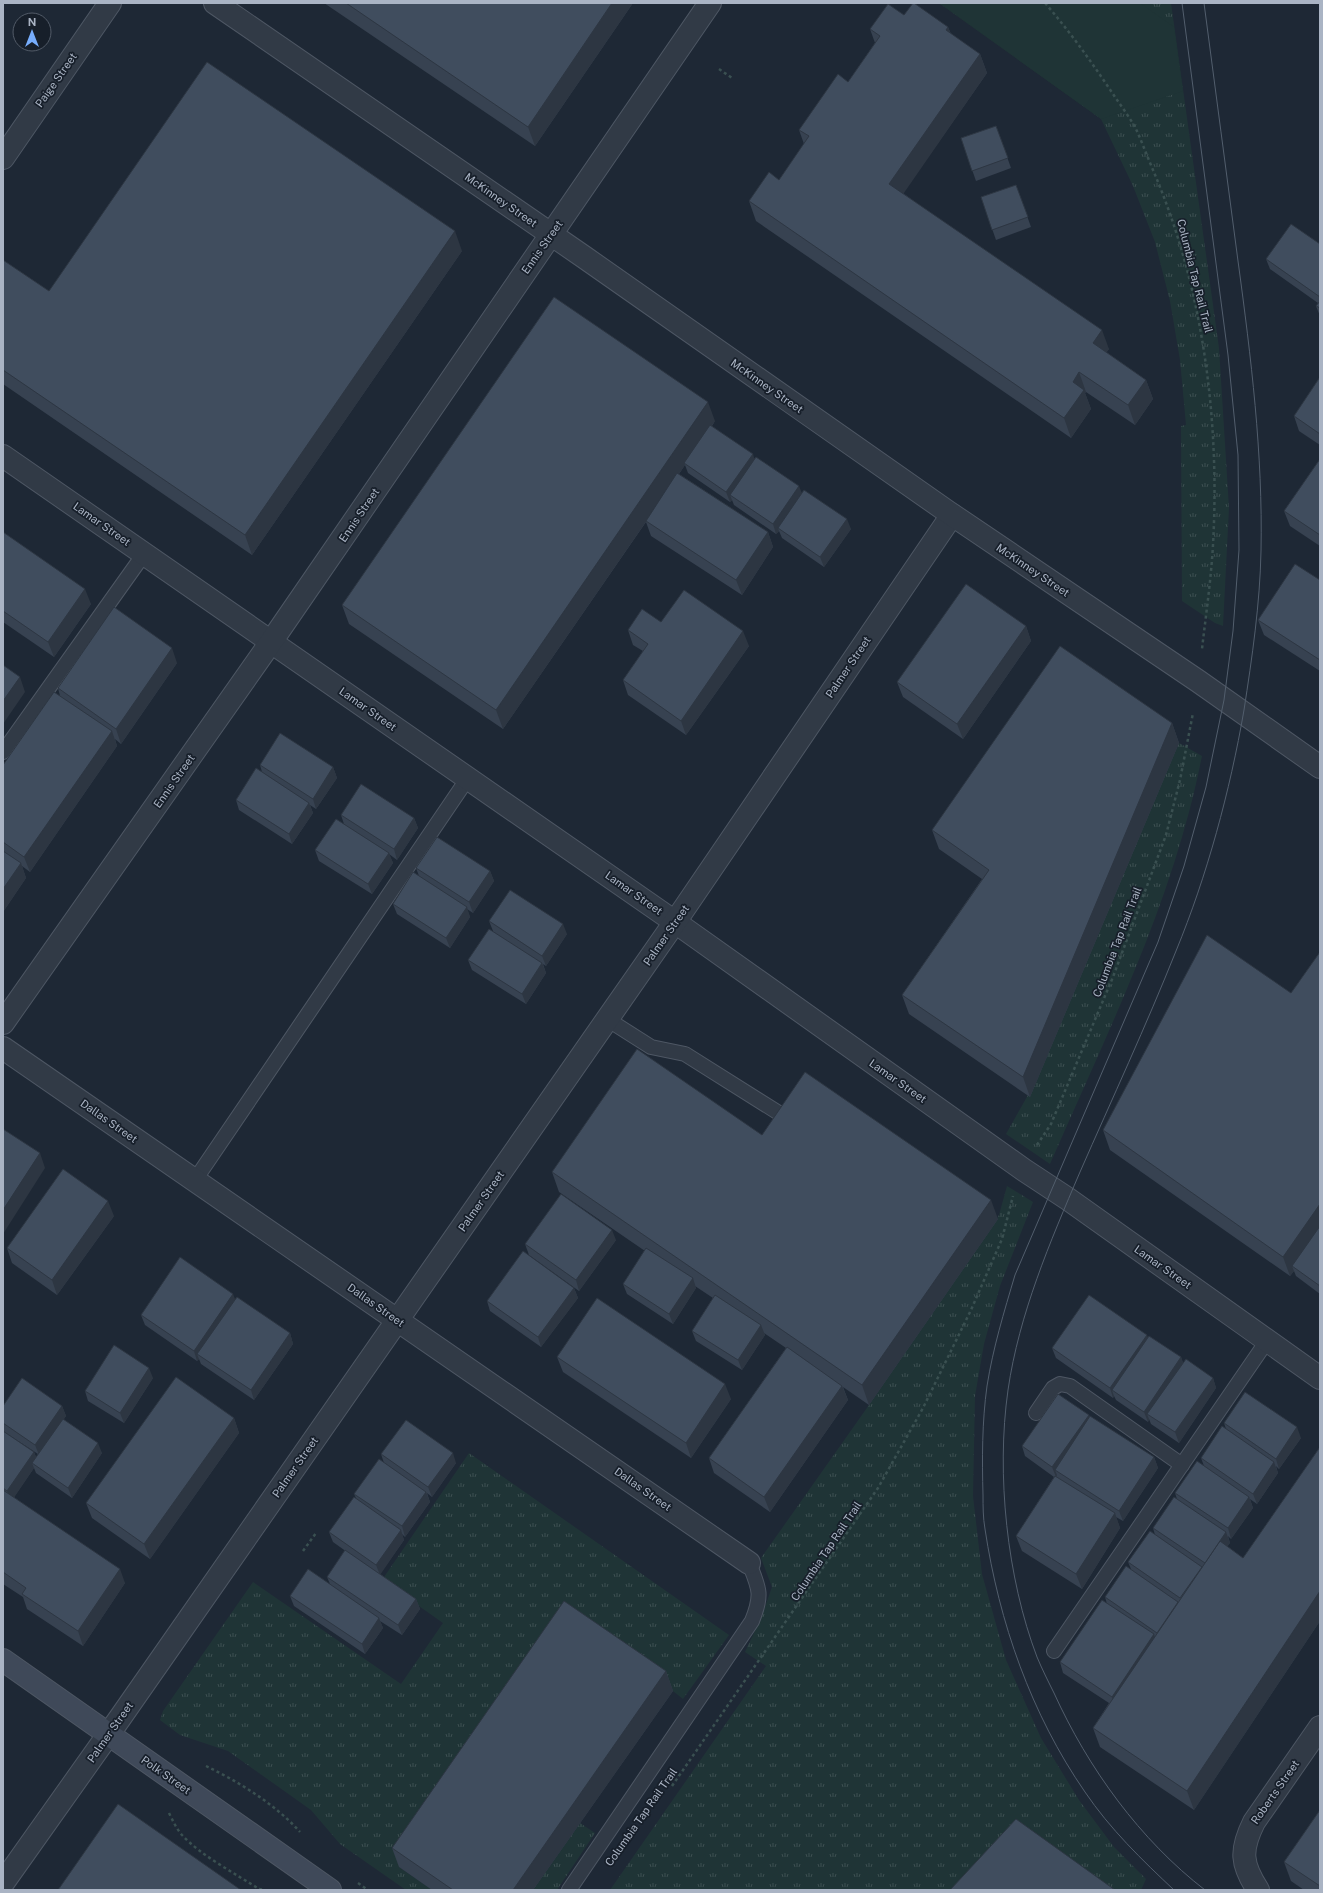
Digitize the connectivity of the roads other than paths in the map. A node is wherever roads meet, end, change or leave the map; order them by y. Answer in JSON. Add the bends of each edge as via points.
{"nodes":[{"id":1,"x":110,"y":3,"type":"edge"},
{"id":2,"x":215,"y":3,"type":"edge"},
{"id":3,"x":710,"y":3,"type":"edge"},
{"id":4,"x":3,"y":158,"type":"edge"},
{"id":5,"x":550,"y":234,"type":"junction"},
{"id":6,"x":3,"y":456,"type":"edge"},
{"id":7,"x":952,"y":515,"type":"junction"},
{"id":8,"x":144,"y":554,"type":"junction"},
{"id":9,"x":271,"y":642,"type":"junction"},
{"id":10,"x":3,"y":752,"type":"edge"},
{"id":11,"x":1320,"y":767,"type":"edge"},
{"id":12,"x":468,"y":778,"type":"junction"},
{"id":13,"x":675,"y":922,"type":"junction"},
{"id":14,"x":607,"y":1019,"type":"junction"},
{"id":15,"x":3,"y":1023,"type":"edge"},
{"id":16,"x":3,"y":1048,"type":"edge"},
{"id":17,"x":782,"y":1115,"type":"edge"},
{"id":18,"x":195,"y":1180,"type":"junction"},
{"id":19,"x":397,"y":1320,"type":"junction"},
{"id":20,"x":1268,"y":1341,"type":"junction"},
{"id":21,"x":1320,"y":1378,"type":"edge"},
{"id":22,"x":1036,"y":1413,"type":"dead end"},
{"id":23,"x":1182,"y":1466,"type":"junction"},
{"id":24,"x":749,"y":1563,"type":"joint"},
{"id":25,"x":1054,"y":1651,"type":"dead end"},
{"id":26,"x":3,"y":1660,"type":"edge"},
{"id":27,"x":1320,"y":1727,"type":"edge"},
{"id":28,"x":108,"y":1735,"type":"junction"},
{"id":29,"x":3,"y":1883,"type":"edge"},
{"id":30,"x":330,"y":1890,"type":"edge"},
{"id":31,"x":570,"y":1890,"type":"edge"},
{"id":32,"x":1258,"y":1890,"type":"edge"}],
"edges":[{"from":1,"to":4,"type":"street","name":"Paige Street"},
{"from":2,"to":5,"type":"street","name":"McKinney Street"},
{"from":3,"to":5,"type":"street","name":"Ennis Street"},
{"from":5,"to":7,"type":"street","name":"McKinney Street"},
{"from":5,"to":9,"type":"street","name":"Ennis Street"},
{"from":6,"to":8,"type":"street","name":"Lamar Street"},
{"from":7,"to":11,"type":"street","name":"McKinney Street","via":[[1198,681]]},
{"from":7,"to":13,"type":"street","name":"Palmer Street"},
{"from":8,"to":9,"type":"street","name":"Lamar Street"},
{"from":8,"to":10,"type":"lane"},
{"from":9,"to":12,"type":"street","name":"Lamar Street"},
{"from":9,"to":15,"type":"street","name":"Ennis Street"},
{"from":12,"to":13,"type":"street","name":"Lamar Street"},
{"from":12,"to":18,"type":"lane"},
{"from":13,"to":14,"type":"street","name":"Palmer Street"},
{"from":13,"to":20,"type":"street","name":"Lamar Street"},
{"from":14,"to":17,"type":"lane","via":[[651,1047],[685,1054]]},
{"from":14,"to":19,"type":"street","name":"Palmer Street"},
{"from":16,"to":18,"type":"street","name":"Dallas Street"},
{"from":18,"to":19,"type":"street","name":"Dallas Street"},
{"from":19,"to":24,"type":"street","name":"Dallas Street"},
{"from":19,"to":28,"type":"street","name":"Palmer Street"},
{"from":20,"to":21,"type":"street","name":"Lamar Street"},
{"from":20,"to":23,"type":"lane"},
{"from":22,"to":23,"type":"lane","via":[[1053,1388],[1060,1384],[1070,1386]]},
{"from":23,"to":25,"type":"lane"},
{"from":24,"to":31,"type":"lane","via":[[759,1588],[759,1605],[752,1621]]},
{"from":26,"to":28,"type":"main road","name":"Polk Street"},
{"from":27,"to":32,"type":"street","name":"Roberts Street","via":[[1248,1834],[1244,1862],[1247,1873]]},
{"from":28,"to":29,"type":"street","name":"Palmer Street"},
{"from":28,"to":30,"type":"main road","name":"Polk Street"}]}
